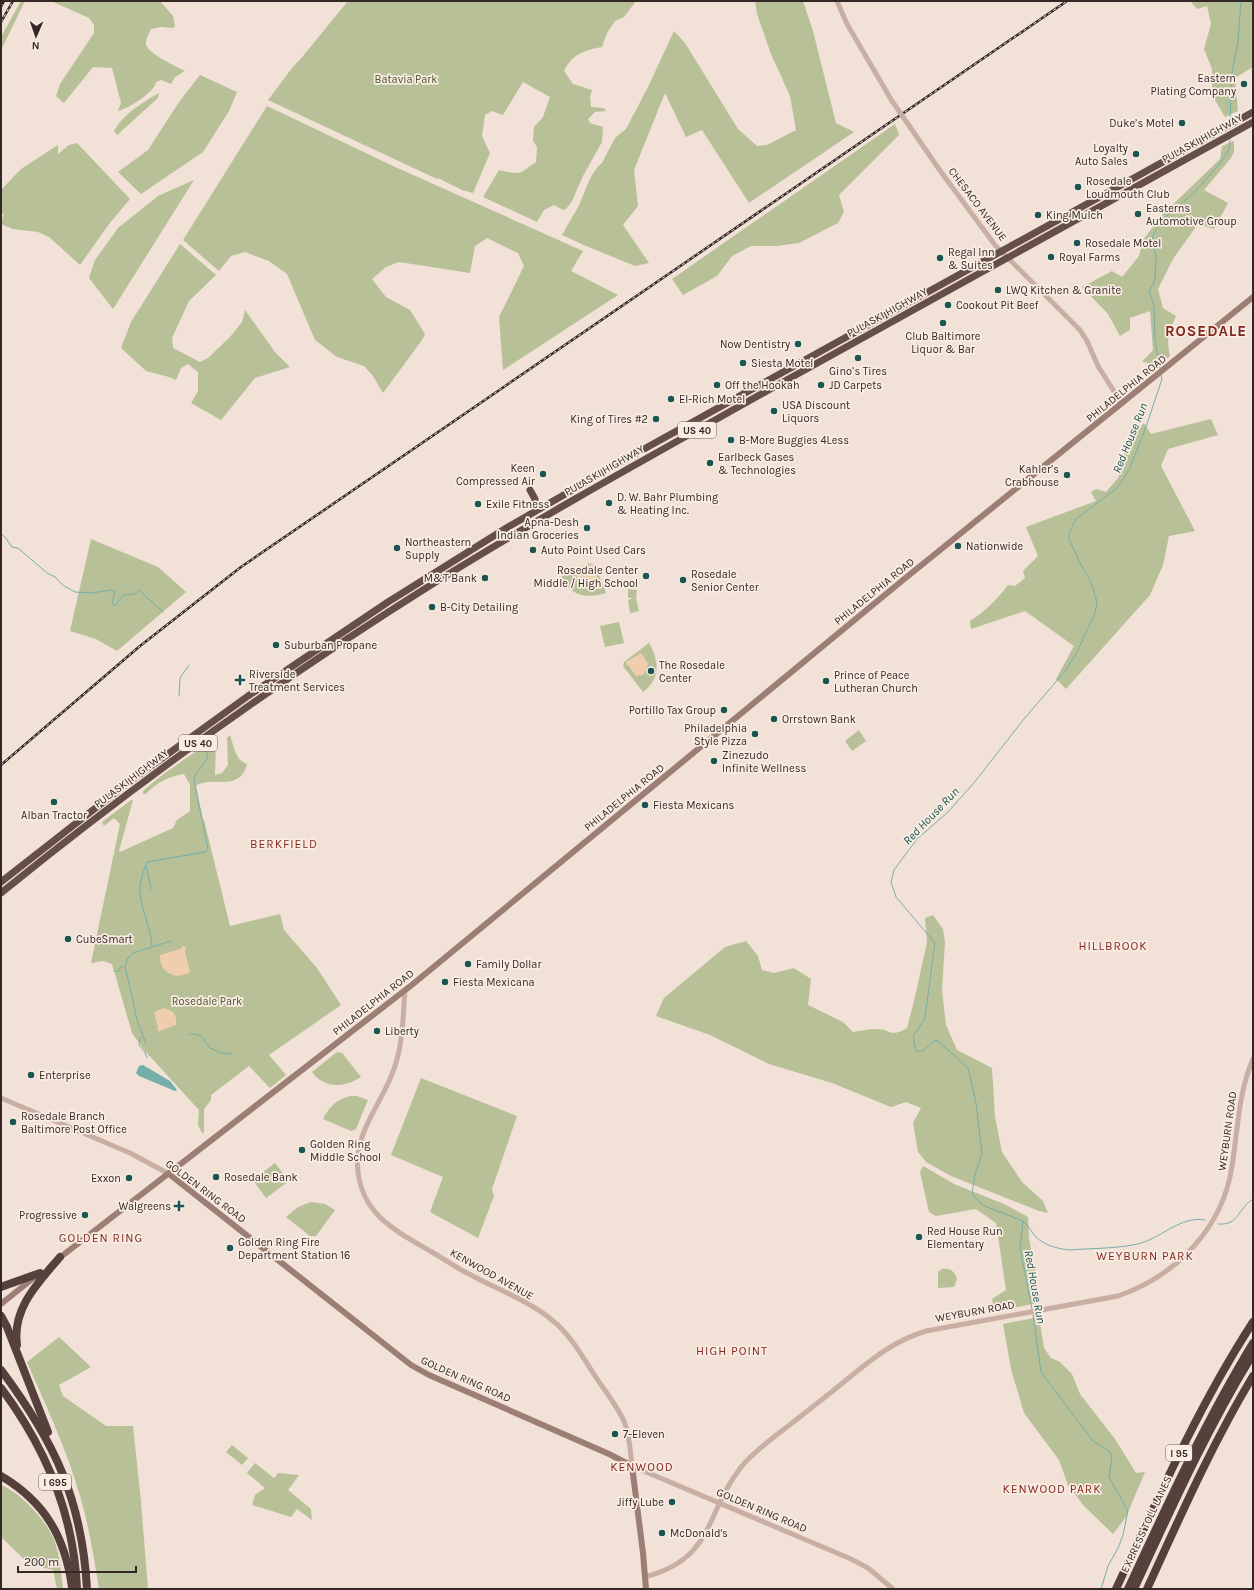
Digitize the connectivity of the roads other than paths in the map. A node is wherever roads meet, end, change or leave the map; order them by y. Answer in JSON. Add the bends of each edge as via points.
{"nodes":[{"id":1,"x":837,"y":1,"type":"edge"},
{"id":2,"x":1253,"y":112,"type":"edge"},
{"id":3,"x":1253,"y":122,"type":"edge"},
{"id":4,"x":1002,"y":252,"type":"junction"},
{"id":5,"x":1008,"y":258,"type":"junction"},
{"id":6,"x":1253,"y":298,"type":"edge"},
{"id":7,"x":1122,"y":404,"type":"junction"},
{"id":8,"x":530,"y":490,"type":"dead end"},
{"id":9,"x":535,"y":512,"type":"junction"},
{"id":10,"x":1,"y":882,"type":"edge"},
{"id":11,"x":1,"y":892,"type":"edge"},
{"id":12,"x":405,"y":990,"type":"junction"},
{"id":13,"x":1253,"y":1059,"type":"edge"},
{"id":14,"x":1,"y":1098,"type":"edge"},
{"id":15,"x":170,"y":1174,"type":"junction"},
{"id":16,"x":60,"y":1257,"type":"junction"},
{"id":17,"x":40,"y":1273,"type":"junction"},
{"id":18,"x":1,"y":1287,"type":"edge"},
{"id":19,"x":1,"y":1304,"type":"edge"},
{"id":20,"x":1,"y":1316,"type":"edge"},
{"id":21,"x":1253,"y":1322,"type":"edge"},
{"id":22,"x":1253,"y":1343,"type":"edge"},
{"id":23,"x":1253,"y":1354,"type":"edge"},
{"id":24,"x":19,"y":1360,"type":"junction"},
{"id":25,"x":1,"y":1370,"type":"edge"},
{"id":26,"x":1253,"y":1376,"type":"edge"},
{"id":27,"x":1,"y":1388,"type":"edge"},
{"id":28,"x":52,"y":1449,"type":"junction"},
{"id":29,"x":632,"y":1466,"type":"junction"},
{"id":30,"x":1,"y":1476,"type":"edge"},
{"id":31,"x":720,"y":1504,"type":"junction"},
{"id":32,"x":645,"y":1577,"type":"junction"},
{"id":33,"x":72,"y":1589,"type":"edge"},
{"id":34,"x":76,"y":1589,"type":"edge"},
{"id":35,"x":87,"y":1589,"type":"edge"},
{"id":36,"x":646,"y":1589,"type":"edge"},
{"id":37,"x":893,"y":1589,"type":"edge"},
{"id":38,"x":1116,"y":1589,"type":"edge"},
{"id":39,"x":1128,"y":1589,"type":"edge"},
{"id":40,"x":1134,"y":1589,"type":"edge"},
{"id":41,"x":1147,"y":1589,"type":"edge"}],
"edges":[{"from":1,"to":4,"type":"street","name":"CHESACO AVENUE","bridge":true,"via":[[847,24],[892,101],[941,172]]},
{"from":2,"to":4,"type":"highway","name":"PULASKI HIGHWAY","number":"US 40"},
{"from":3,"to":5,"type":"highway","name":"PULASKI HIGHWAY","number":"US 40"},
{"from":4,"to":5,"type":"street","name":"CHESACO AVENUE"},
{"from":4,"to":9,"type":"highway","name":"PULASKI HIGHWAY","number":"US 40","via":[[635,454]]},
{"from":5,"to":7,"type":"street","name":"CHESACO AVENUE","via":[[1080,330],[1098,366]]},
{"from":5,"to":11,"type":"highway","name":"PULASKI HIGHWAY","number":"US 40","via":[[603,482],[431,585],[217,729],[118,801]]},
{"from":6,"to":7,"type":"main road","name":"PHILADELPHIA ROAD"},
{"from":7,"to":12,"type":"main road","name":"PHILADELPHIA ROAD"},
{"from":8,"to":9,"type":"highway","via":[[535,500]]},
{"from":9,"to":10,"type":"highway","name":"PULASKI HIGHWAY","number":"US 40","via":[[410,588],[271,680],[125,785]]},
{"from":12,"to":15,"type":"main road","name":"PHILADELPHIA ROAD"},
{"from":12,"to":29,"type":"street","name":"KENWOOD AVENUE","via":[[396,1062],[358,1148],[361,1190],[381,1220],[395,1231],[541,1312],[560,1327],[623,1420],[628,1435]]},
{"from":13,"to":31,"type":"street","name":"WEYBURN ROAD","via":[[1241,1095],[1228,1185],[1216,1216],[1195,1246],[1172,1268],[1134,1290],[1108,1298],[926,1331],[908,1337],[888,1348],[750,1457],[732,1479]]},
{"from":14,"to":15,"type":"street","name":"GOLDEN RING ROAD","via":[[130,1152]]},
{"from":15,"to":16,"type":"main road","name":"PHILADELPHIA ROAD"},
{"from":15,"to":29,"type":"main road","name":"GOLDEN RING ROAD","via":[[411,1365],[439,1380]]},
{"from":16,"to":17,"type":"main road","name":"PHILADELPHIA ROAD"},
{"from":16,"to":24,"type":"highway","via":[[33,1289],[22,1308],[16,1336]]},
{"from":17,"to":18,"type":"highway"},
{"from":17,"to":19,"type":"main road","name":"PHILADELPHIA ROAD"},
{"from":20,"to":24,"type":"highway"},
{"from":21,"to":38,"type":"highway","number":"I 95","via":[[1182,1446]]},
{"from":22,"to":39,"type":"highway","name":"EXPRESS TOLL LANES","via":[[1196,1444]]},
{"from":23,"to":40,"type":"highway","name":"EXPRESS TOLL LANES","via":[[1200,1449]]},
{"from":24,"to":28,"type":"highway","via":[[45,1423]]},
{"from":25,"to":28,"type":"highway","number":"I 695","via":[[31,1411]]},
{"from":26,"to":41,"type":"highway","number":"I 95","via":[[1201,1472]]},
{"from":27,"to":34,"type":"highway","number":"I 695","via":[[31,1431],[55,1484],[71,1540]]},
{"from":28,"to":35,"type":"highway","number":"I 695","via":[[66,1480],[78,1521],[85,1558]]},
{"from":29,"to":31,"type":"street","name":"GOLDEN RING ROAD"},
{"from":29,"to":32,"type":"main road","name":"KENWOOD AVENUE"},
{"from":30,"to":33,"type":"highway","via":[[31,1498],[54,1529],[67,1558]]},
{"from":31,"to":32,"type":"street","name":"WEYBURN ROAD","via":[[705,1536],[692,1553],[669,1568]]},
{"from":31,"to":37,"type":"street","name":"GOLDEN RING ROAD","via":[[859,1563]]},
{"from":32,"to":36,"type":"main road","name":"KENWOOD AVENUE"}]}
